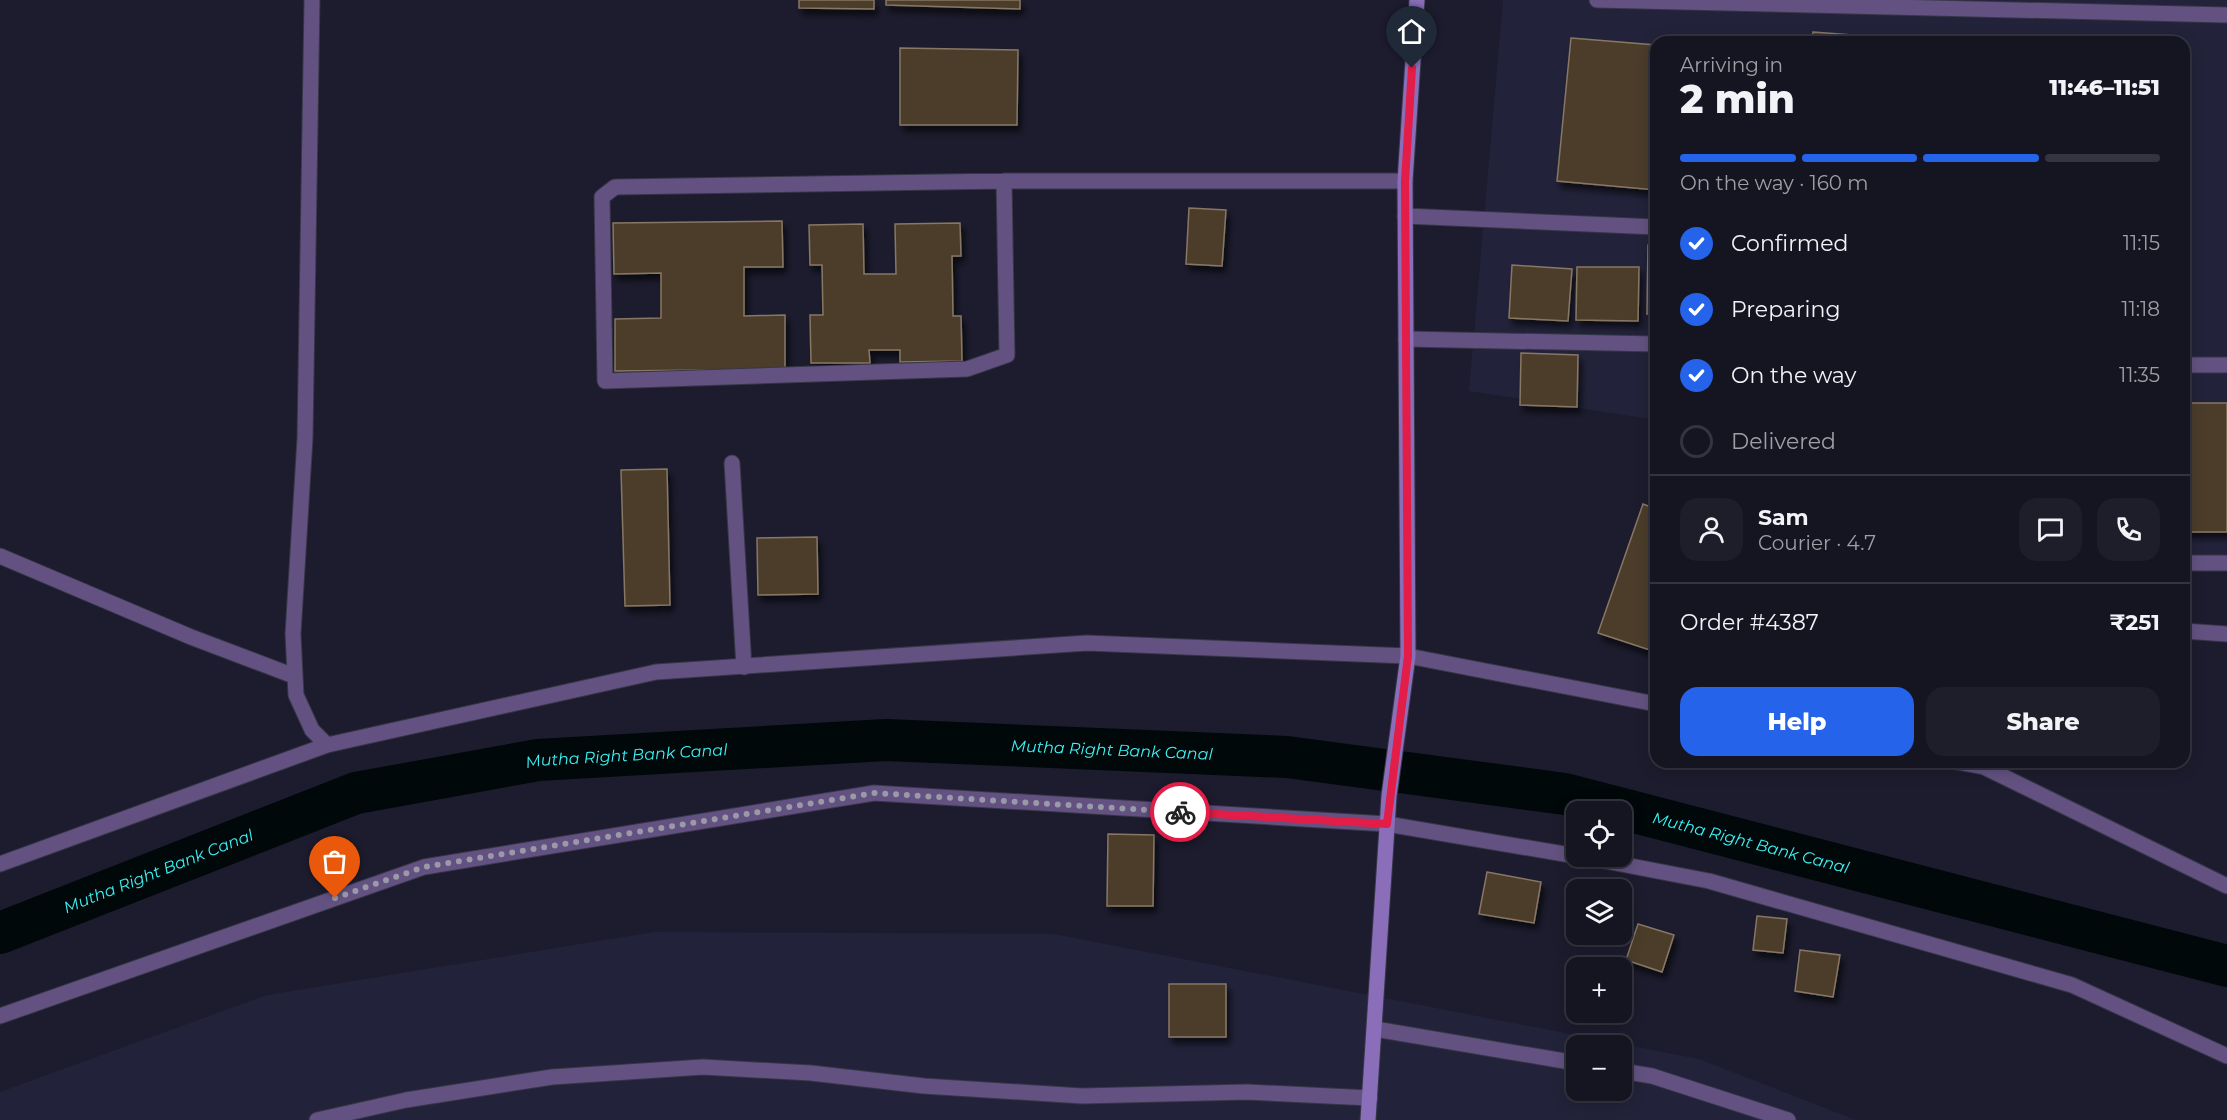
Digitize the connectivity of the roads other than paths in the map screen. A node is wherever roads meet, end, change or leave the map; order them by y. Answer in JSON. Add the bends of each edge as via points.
{"nodes":[{"id":1,"x":312,"y":0,"type":"edge"},
{"id":2,"x":1417,"y":0,"type":"edge"},
{"id":3,"x":1597,"y":0,"type":"edge"},
{"id":4,"x":2227,"y":15,"type":"edge"},
{"id":5,"x":1004,"y":181,"type":"junction"},
{"id":6,"x":1405,"y":181,"type":"junction"},
{"id":7,"x":1405,"y":216,"type":"junction"},
{"id":8,"x":1650,"y":227,"type":"edge"},
{"id":9,"x":1406,"y":339,"type":"junction"},
{"id":10,"x":1650,"y":344,"type":"edge"},
{"id":11,"x":2190,"y":365,"type":"edge"},
{"id":12,"x":2227,"y":365,"type":"edge"},
{"id":13,"x":732,"y":463,"type":"dead end"},
{"id":14,"x":0,"y":556,"type":"edge"},
{"id":15,"x":2190,"y":563,"type":"edge"},
{"id":16,"x":2227,"y":563,"type":"edge"},
{"id":17,"x":2190,"y":631,"type":"edge"},
{"id":18,"x":2227,"y":634,"type":"edge"},
{"id":19,"x":1408,"y":656,"type":"junction"},
{"id":20,"x":744,"y":667,"type":"junction"},
{"id":21,"x":294,"y":676,"type":"junction"},
{"id":22,"x":1650,"y":703,"type":"edge"},
{"id":23,"x":327,"y":745,"type":"junction"},
{"id":24,"x":1986,"y":768,"type":"edge"},
{"id":25,"x":1387,"y":824,"type":"junction"},
{"id":26,"x":1566,"y":854,"type":"edge"},
{"id":27,"x":0,"y":864,"type":"edge"},
{"id":28,"x":1632,"y":866,"type":"edge"},
{"id":29,"x":2227,"y":886,"type":"edge"},
{"id":30,"x":0,"y":1016,"type":"edge"},
{"id":31,"x":1375,"y":1029,"type":"junction"},
{"id":32,"x":2227,"y":1056,"type":"edge"},
{"id":33,"x":1566,"y":1062,"type":"edge"},
{"id":34,"x":1632,"y":1073,"type":"edge"},
{"id":35,"x":1370,"y":1098,"type":"junction"},
{"id":36,"x":317,"y":1120,"type":"edge"},
{"id":37,"x":1368,"y":1120,"type":"edge"},
{"id":38,"x":1788,"y":1120,"type":"edge"}],
"edges":[{"from":1,"to":21,"type":"street","via":[[305,438]]},
{"from":2,"to":6,"type":"street"},
{"from":3,"to":4,"type":"street"},
{"from":5,"to":5,"type":"street","via":[[615,187],[602,197],[605,381],[967,369],[1007,355]]},
{"from":5,"to":6,"type":"street"},
{"from":6,"to":7,"type":"street"},
{"from":7,"to":8,"type":"street"},
{"from":7,"to":9,"type":"street"},
{"from":9,"to":10,"type":"street"},
{"from":9,"to":19,"type":"street"},
{"from":11,"to":12,"type":"street"},
{"from":13,"to":20,"type":"street"},
{"from":14,"to":21,"type":"street"},
{"from":15,"to":16,"type":"street"},
{"from":17,"to":18,"type":"street"},
{"from":19,"to":20,"type":"street","via":[[1087,643]]},
{"from":19,"to":22,"type":"street"},
{"from":19,"to":25,"type":"street"},
{"from":20,"to":23,"type":"street","via":[[656,672]]},
{"from":21,"to":23,"type":"street","via":[[303,714]]},
{"from":23,"to":27,"type":"street"},
{"from":24,"to":29,"type":"street"},
{"from":25,"to":26,"type":"street"},
{"from":25,"to":30,"type":"street","via":[[874,793],[424,867]]},
{"from":25,"to":31,"type":"street"},
{"from":28,"to":32,"type":"street","via":[[1709,881],[2072,985]]},
{"from":31,"to":33,"type":"street"},
{"from":31,"to":35,"type":"street"},
{"from":34,"to":38,"type":"street"},
{"from":35,"to":36,"type":"street","via":[[1247,1092],[1082,1096],[703,1067],[552,1077],[406,1100]]},
{"from":35,"to":37,"type":"street"}]}
